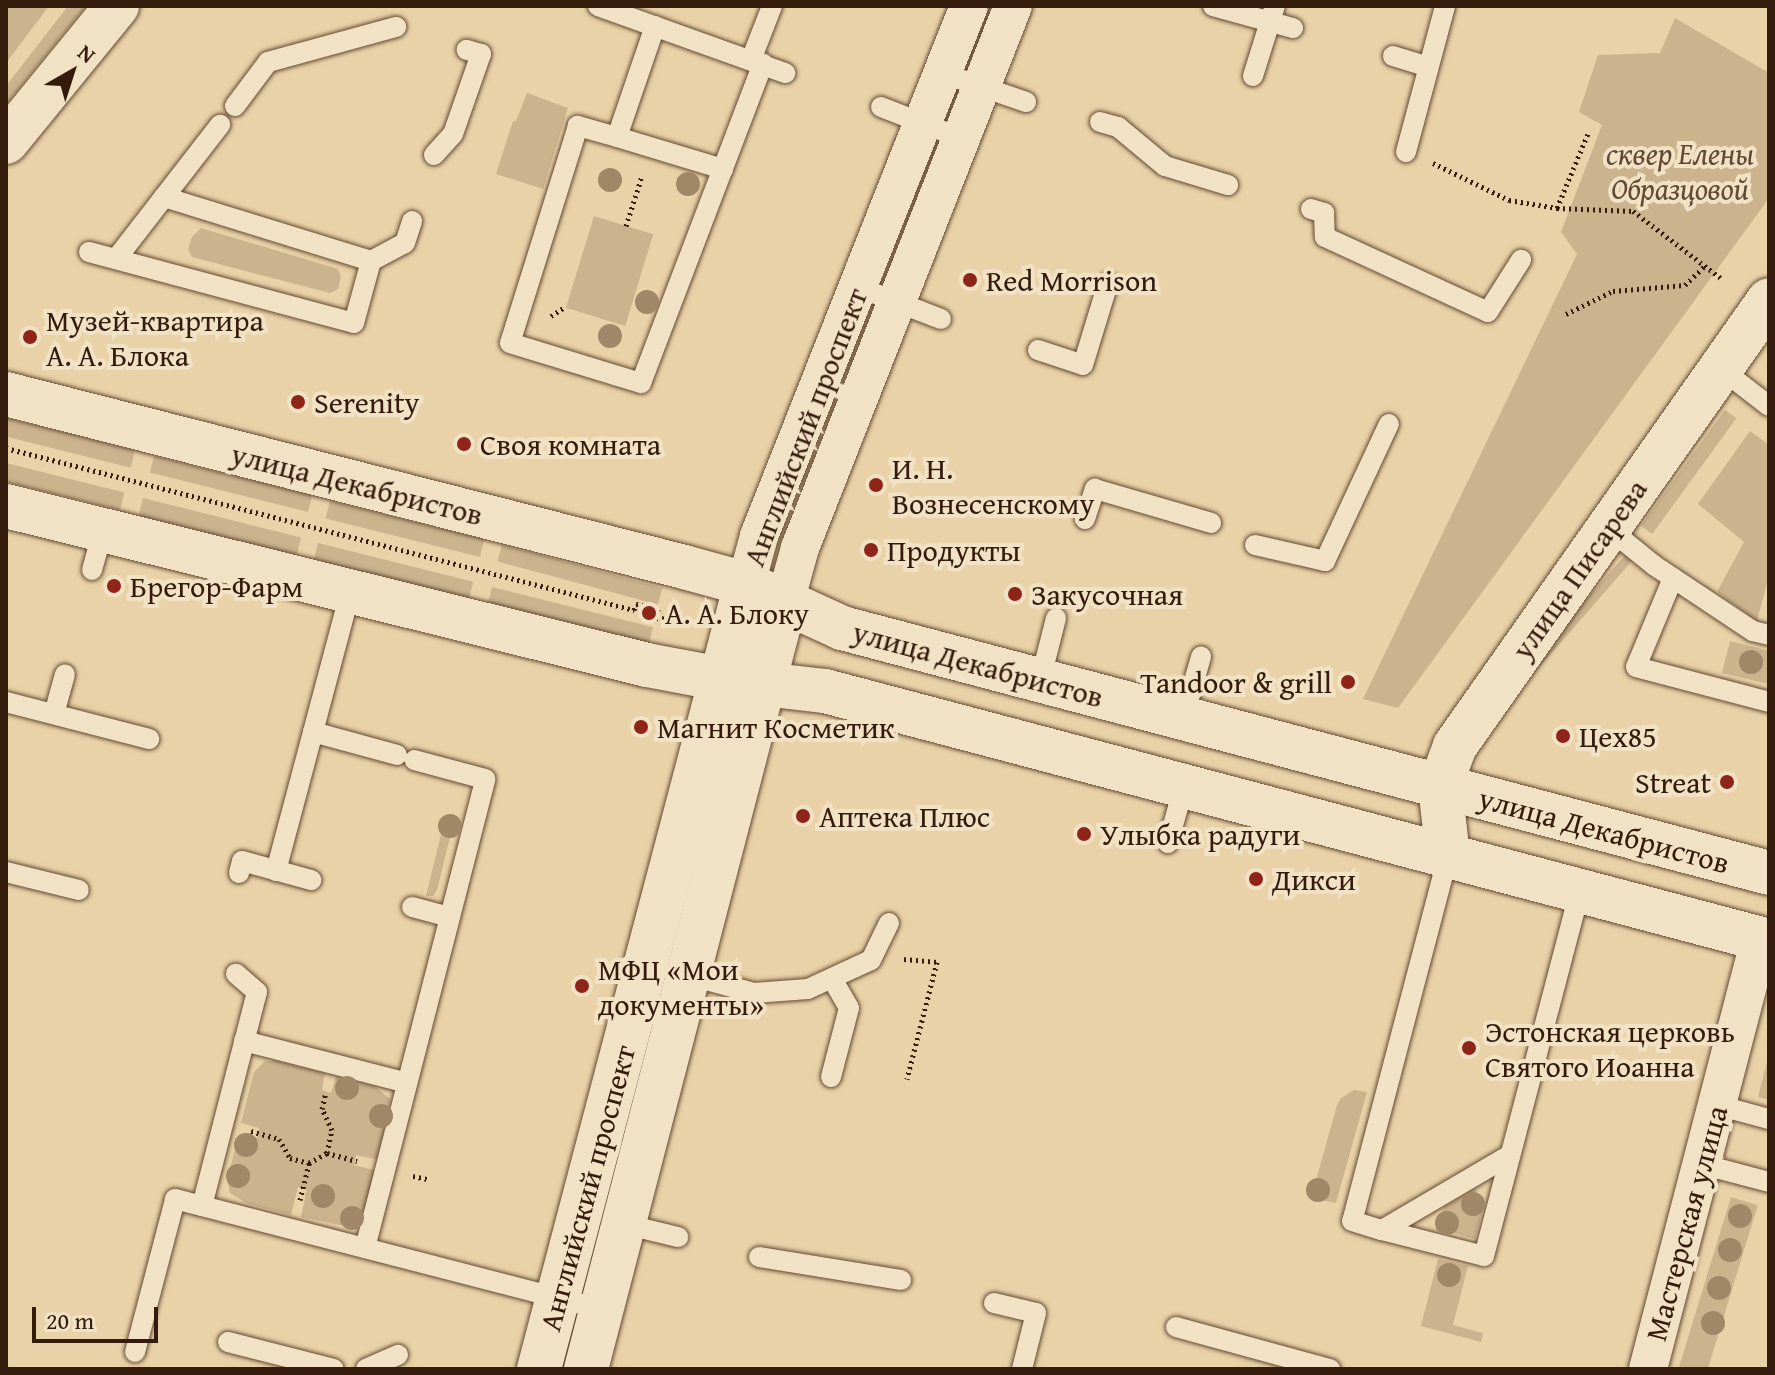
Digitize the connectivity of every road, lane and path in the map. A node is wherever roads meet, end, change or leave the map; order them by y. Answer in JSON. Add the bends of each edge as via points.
{"nodes":[{"id":1,"x":117,"y":6,"type":"edge"},
{"id":2,"x":598,"y":6,"type":"edge"},
{"id":3,"x":772,"y":6,"type":"edge"},
{"id":4,"x":969,"y":6,"type":"edge"},
{"id":5,"x":1013,"y":6,"type":"edge"},
{"id":6,"x":1213,"y":6,"type":"edge"},
{"id":7,"x":1445,"y":6,"type":"edge"},
{"id":8,"x":1272,"y":14,"type":"edge"},
{"id":9,"x":655,"y":26,"type":"junction"},
{"id":10,"x":396,"y":27,"type":"dead end"},
{"id":11,"x":1293,"y":28,"type":"dead end"},
{"id":12,"x":467,"y":50,"type":"dead end"},
{"id":13,"x":1393,"y":56,"type":"dead end"},
{"id":14,"x":757,"y":62,"type":"junction"},
{"id":15,"x":1428,"y":67,"type":"junction"},
{"id":16,"x":785,"y":73,"type":"dead end"},
{"id":17,"x":942,"y":73,"type":"junction"},
{"id":18,"x":1253,"y":76,"type":"dead end"},
{"id":19,"x":981,"y":86,"type":"junction"},
{"id":20,"x":1026,"y":102,"type":"dead end"},
{"id":21,"x":235,"y":106,"type":"dead end"},
{"id":22,"x":881,"y":107,"type":"dead end"},
{"id":23,"x":1100,"y":122,"type":"dead end"},
{"id":24,"x":922,"y":123,"type":"junction"},
{"id":25,"x":220,"y":125,"type":"dead end"},
{"id":26,"x":1589,"y":131,"type":"dead end"},
{"id":27,"x":617,"y":137,"type":"junction"},
{"id":28,"x":961,"y":138,"type":"junction"},
{"id":29,"x":6,"y":142,"type":"edge"},
{"id":30,"x":651,"y":148,"type":"junction"},
{"id":31,"x":1406,"y":152,"type":"joint"},
{"id":32,"x":434,"y":155,"type":"dead end"},
{"id":33,"x":723,"y":169,"type":"junction"},
{"id":34,"x":1228,"y":185,"type":"dead end"},
{"id":35,"x":164,"y":197,"type":"junction"},
{"id":36,"x":1557,"y":208,"type":"junction"},
{"id":37,"x":1311,"y":209,"type":"dead end"},
{"id":38,"x":412,"y":221,"type":"dead end"},
{"id":39,"x":626,"y":226,"type":"dead end"},
{"id":40,"x":89,"y":252,"type":"dead end"},
{"id":41,"x":116,"y":259,"type":"junction"},
{"id":42,"x":1521,"y":260,"type":"dead end"},
{"id":43,"x":371,"y":261,"type":"junction"},
{"id":44,"x":1705,"y":266,"type":"junction"},
{"id":45,"x":1722,"y":279,"type":"dead end"},
{"id":46,"x":1108,"y":283,"type":"dead end"},
{"id":47,"x":858,"y":287,"type":"junction"},
{"id":48,"x":1769,"y":300,"type":"edge"},
{"id":49,"x":896,"y":302,"type":"junction"},
{"id":50,"x":1566,"y":314,"type":"dead end"},
{"id":51,"x":941,"y":319,"type":"dead end"},
{"id":52,"x":1038,"y":350,"type":"dead end"},
{"id":53,"x":1720,"y":368,"type":"junction"},
{"id":54,"x":6,"y":394,"type":"edge"},
{"id":55,"x":1769,"y":406,"type":"edge"},
{"id":56,"x":1389,"y":424,"type":"dead end"},
{"id":57,"x":150,"y":431,"type":"junction"},
{"id":58,"x":6,"y":448,"type":"edge"},
{"id":59,"x":329,"y":476,"type":"junction"},
{"id":60,"x":137,"y":482,"type":"junction"},
{"id":61,"x":6,"y":506,"type":"edge"},
{"id":62,"x":1085,"y":519,"type":"dead end"},
{"id":63,"x":499,"y":520,"type":"junction"},
{"id":64,"x":1211,"y":523,"type":"dead end"},
{"id":65,"x":313,"y":527,"type":"junction"},
{"id":66,"x":1608,"y":528,"type":"junction"},
{"id":67,"x":106,"y":545,"type":"junction"},
{"id":68,"x":1255,"y":545,"type":"dead end"},
{"id":69,"x":485,"y":571,"type":"junction"},
{"id":70,"x":1673,"y":578,"type":"junction"},
{"id":71,"x":297,"y":579,"type":"junction"},
{"id":72,"x":350,"y":592,"type":"junction"},
{"id":73,"x":766,"y":593,"type":"junction"},
{"id":74,"x":1056,"y":618,"type":"dead end"},
{"id":75,"x":672,"y":619,"type":"dead end"},
{"id":76,"x":472,"y":622,"type":"junction"},
{"id":77,"x":1769,"y":635,"type":"edge"},
{"id":78,"x":1201,"y":657,"type":"dead end"},
{"id":79,"x":65,"y":674,"type":"dead end"},
{"id":80,"x":721,"y":679,"type":"junction"},
{"id":81,"x":1040,"y":681,"type":"junction"},
{"id":82,"x":764,"y":684,"type":"junction"},
{"id":83,"x":6,"y":702,"type":"edge"},
{"id":84,"x":1769,"y":702,"type":"edge"},
{"id":85,"x":54,"y":714,"type":"junction"},
{"id":86,"x":1183,"y":719,"type":"junction"},
{"id":87,"x":313,"y":732,"type":"junction"},
{"id":88,"x":149,"y":739,"type":"dead end"},
{"id":89,"x":1184,"y":786,"type":"junction"},
{"id":90,"x":1440,"y":786,"type":"junction"},
{"id":91,"x":1168,"y":843,"type":"dead end"},
{"id":92,"x":1448,"y":856,"type":"junction"},
{"id":93,"x":276,"y":871,"type":"junction"},
{"id":94,"x":6,"y":872,"type":"edge"},
{"id":95,"x":239,"y":873,"type":"dead end"},
{"id":96,"x":1769,"y":873,"type":"edge"},
{"id":97,"x":311,"y":880,"type":"dead end"},
{"id":98,"x":79,"y":890,"type":"dead end"},
{"id":99,"x":1580,"y":891,"type":"junction"},
{"id":100,"x":412,"y":907,"type":"dead end"},
{"id":101,"x":450,"y":917,"type":"junction"},
{"id":102,"x":889,"y":923,"type":"dead end"},
{"id":103,"x":1764,"y":939,"type":"edge"},
{"id":104,"x":871,"y":960,"type":"junction"},
{"id":105,"x":236,"y":974,"type":"dead end"},
{"id":106,"x":688,"y":975,"type":"junction"},
{"id":107,"x":832,"y":978,"type":"junction"},
{"id":108,"x":244,"y":1041,"type":"junction"},
{"id":109,"x":333,"y":1064,"type":"junction"},
{"id":110,"x":831,"y":1077,"type":"dead end"},
{"id":111,"x":907,"y":1079,"type":"dead end"},
{"id":112,"x":407,"y":1083,"type":"junction"},
{"id":113,"x":1717,"y":1105,"type":"junction"},
{"id":114,"x":1769,"y":1119,"type":"edge"},
{"id":115,"x":223,"y":1124,"type":"junction"},
{"id":116,"x":1510,"y":1155,"type":"junction"},
{"id":117,"x":309,"y":1163,"type":"junction"},
{"id":118,"x":1701,"y":1164,"type":"junction"},
{"id":119,"x":1769,"y":1182,"type":"edge"},
{"id":120,"x":202,"y":1206,"type":"junction"},
{"id":121,"x":581,"y":1212,"type":"junction"},
{"id":122,"x":623,"y":1224,"type":"junction"},
{"id":123,"x":293,"y":1229,"type":"junction"},
{"id":124,"x":1382,"y":1230,"type":"junction"},
{"id":125,"x":678,"y":1237,"type":"dead end"},
{"id":126,"x":365,"y":1248,"type":"junction"},
{"id":127,"x":759,"y":1257,"type":"dead end"},
{"id":128,"x":901,"y":1280,"type":"dead end"},
{"id":129,"x":558,"y":1298,"type":"junction"},
{"id":130,"x":994,"y":1303,"type":"dead end"},
{"id":131,"x":601,"y":1309,"type":"junction"},
{"id":132,"x":1176,"y":1327,"type":"dead end"},
{"id":133,"x":228,"y":1342,"type":"dead end"},
{"id":134,"x":135,"y":1352,"type":"dead end"},
{"id":135,"x":398,"y":1355,"type":"dead end"},
{"id":136,"x":334,"y":1369,"type":"edge"},
{"id":137,"x":366,"y":1369,"type":"edge"},
{"id":138,"x":539,"y":1369,"type":"edge"},
{"id":139,"x":586,"y":1369,"type":"edge"},
{"id":140,"x":1022,"y":1369,"type":"edge"},
{"id":141,"x":1330,"y":1369,"type":"edge"},
{"id":142,"x":1648,"y":1369,"type":"edge"}],
"edges":[{"from":1,"to":29,"type":"main road"},
{"from":2,"to":9,"type":"lane"},
{"from":3,"to":14,"type":"lane"},
{"from":4,"to":17,"type":"street","name":"Английский проспект"},
{"from":5,"to":19,"type":"street","name":"Английский проспект"},
{"from":6,"to":8,"type":"lane"},
{"from":7,"to":15,"type":"lane"},
{"from":8,"to":11,"type":"lane"},
{"from":8,"to":18,"type":"lane"},
{"from":9,"to":14,"type":"lane"},
{"from":9,"to":27,"type":"lane"},
{"from":10,"to":21,"type":"lane","via":[[268,62]]},
{"from":12,"to":32,"type":"lane","via":[[481,54],[453,134]]},
{"from":13,"to":15,"type":"lane"},
{"from":14,"to":16,"type":"lane"},
{"from":14,"to":33,"type":"lane"},
{"from":15,"to":31,"type":"lane"},
{"from":17,"to":19,"type":"lane"},
{"from":17,"to":24,"type":"street","name":"Английский проспект"},
{"from":19,"to":20,"type":"lane"},
{"from":19,"to":28,"type":"street","name":"Английский проспект"},
{"from":22,"to":24,"type":"lane"},
{"from":23,"to":34,"type":"lane","via":[[1118,127],[1165,166]]},
{"from":24,"to":28,"type":"lane"},
{"from":24,"to":47,"type":"street","name":"Английский проспект"},
{"from":25,"to":35,"type":"lane"},
{"from":26,"to":36,"type":"path"},
{"from":27,"to":30,"type":"lane"},
{"from":27,"to":33,"type":"lane","via":[[578,126],[510,343],[641,383]]},
{"from":28,"to":49,"type":"street","name":"Английский проспект"},
{"from":30,"to":33,"type":"lane"},
{"from":30,"to":39,"type":"path"},
{"from":31,"to":36,"type":"path","via":[[1509,200]]},
{"from":35,"to":41,"type":"lane"},
{"from":35,"to":43,"type":"lane"},
{"from":36,"to":44,"type":"path","via":[[1633,211]]},
{"from":37,"to":42,"type":"lane","via":[[1324,213],[1325,237],[1488,312]]},
{"from":38,"to":43,"type":"lane","via":[[405,243]]},
{"from":40,"to":41,"type":"lane"},
{"from":41,"to":43,"type":"lane","via":[[354,323]]},
{"from":44,"to":45,"type":"path"},
{"from":44,"to":50,"type":"path","via":[[1685,285],[1613,291]]},
{"from":46,"to":52,"type":"lane","via":[[1083,365]]},
{"from":47,"to":49,"type":"lane"},
{"from":47,"to":73,"type":"street","name":"Английский проспект","via":[[759,536]]},
{"from":48,"to":53,"type":"main road","name":"улица Писарева"},
{"from":49,"to":51,"type":"lane"},
{"from":49,"to":73,"type":"street","name":"Английский проспект","via":[[800,548]]},
{"from":53,"to":55,"type":"lane"},
{"from":53,"to":66,"type":"main road","name":"улица Писарева"},
{"from":54,"to":57,"type":"main road","name":"улица Декабристов"},
{"from":56,"to":68,"type":"lane","via":[[1325,561]]},
{"from":57,"to":59,"type":"main road","name":"улица Декабристов"},
{"from":57,"to":60,"type":"path"},
{"from":58,"to":60,"type":"path"},
{"from":59,"to":63,"type":"main road","name":"улица Декабристов"},
{"from":59,"to":65,"type":"path"},
{"from":60,"to":65,"type":"path"},
{"from":60,"to":67,"type":"path"},
{"from":61,"to":67,"type":"main road"},
{"from":62,"to":64,"type":"lane","via":[[1095,489]]},
{"from":63,"to":69,"type":"path"},
{"from":63,"to":73,"type":"main road","name":"улица Декабристов"},
{"from":65,"to":69,"type":"path"},
{"from":65,"to":71,"type":"path"},
{"from":66,"to":70,"type":"lane"},
{"from":66,"to":90,"type":"main road","name":"улица Писарева","via":[[1460,738]]},
{"from":67,"to":71,"type":"main road"},
{"from":69,"to":75,"type":"path","via":[[634,610],[636,604],[647,606]]},
{"from":69,"to":76,"type":"path"},
{"from":70,"to":77,"type":"lane","via":[[1753,631]]},
{"from":70,"to":84,"type":"lane","via":[[1636,667]]},
{"from":71,"to":72,"type":"main road"},
{"from":72,"to":76,"type":"main road"},
{"from":72,"to":87,"type":"lane"},
{"from":73,"to":80,"type":"main road","name":"Английский проспект"},
{"from":73,"to":81,"type":"main road","name":"улица Декабристов","via":[[842,628]]},
{"from":73,"to":82,"type":"main road","name":"Английский проспект"},
{"from":74,"to":81,"type":"lane"},
{"from":76,"to":80,"type":"main road"},
{"from":78,"to":86,"type":"lane"},
{"from":79,"to":85,"type":"lane"},
{"from":80,"to":82,"type":"main road"},
{"from":80,"to":121,"type":"main road","name":"Английский проспект"},
{"from":81,"to":86,"type":"main road","name":"улица Декабристов"},
{"from":82,"to":89,"type":"main road","via":[[825,691]]},
{"from":82,"to":106,"type":"main road","name":"Английский проспект"},
{"from":83,"to":85,"type":"lane"},
{"from":85,"to":88,"type":"lane"},
{"from":86,"to":90,"type":"main road","name":"улица Декабристов"},
{"from":87,"to":93,"type":"lane"},
{"from":87,"to":101,"type":"lane","via":[[485,779]]},
{"from":89,"to":91,"type":"lane"},
{"from":89,"to":92,"type":"main road"},
{"from":90,"to":92,"type":"main road","name":"улица Писарева"},
{"from":90,"to":96,"type":"main road","name":"улица Декабристов"},
{"from":92,"to":99,"type":"main road"},
{"from":92,"to":124,"type":"lane","via":[[1352,1221]]},
{"from":93,"to":95,"type":"lane","via":[[242,861]]},
{"from":93,"to":97,"type":"lane"},
{"from":94,"to":98,"type":"lane"},
{"from":99,"to":103,"type":"main road"},
{"from":99,"to":116,"type":"lane"},
{"from":100,"to":101,"type":"lane"},
{"from":101,"to":112,"type":"lane"},
{"from":102,"to":104,"type":"lane"},
{"from":103,"to":113,"type":"street","name":"Мастерская улица"},
{"from":104,"to":107,"type":"lane"},
{"from":104,"to":111,"type":"path","via":[[937,962]]},
{"from":105,"to":108,"type":"lane","via":[[257,992]]},
{"from":106,"to":107,"type":"lane","via":[[754,993],[808,989]]},
{"from":106,"to":122,"type":"main road","name":"Английский проспект"},
{"from":107,"to":110,"type":"lane","via":[[849,1008]]},
{"from":108,"to":109,"type":"lane"},
{"from":108,"to":115,"type":"lane"},
{"from":109,"to":112,"type":"lane"},
{"from":109,"to":117,"type":"path","via":[[322,1109],[332,1130],[327,1153]]},
{"from":112,"to":126,"type":"lane"},
{"from":113,"to":114,"type":"lane"},
{"from":113,"to":118,"type":"street","name":"Мастерская улица"},
{"from":115,"to":117,"type":"path","via":[[279,1139],[290,1158]]},
{"from":115,"to":120,"type":"lane"},
{"from":116,"to":124,"type":"lane"},
{"from":116,"to":124,"type":"lane","via":[[1484,1256]]},
{"from":117,"to":123,"type":"path"},
{"from":118,"to":119,"type":"lane"},
{"from":118,"to":142,"type":"street","name":"Мастерская улица"},
{"from":120,"to":123,"type":"lane"},
{"from":120,"to":134,"type":"lane","via":[[175,1199],[152,1322]]},
{"from":121,"to":122,"type":"lane"},
{"from":121,"to":129,"type":"main road","name":"Английский проспект"},
{"from":122,"to":125,"type":"lane"},
{"from":122,"to":131,"type":"main road","name":"Английский проспект"},
{"from":123,"to":126,"type":"lane"},
{"from":126,"to":129,"type":"lane"},
{"from":127,"to":128,"type":"lane"},
{"from":129,"to":131,"type":"lane"},
{"from":129,"to":138,"type":"main road","name":"Английский проспект"},
{"from":130,"to":140,"type":"lane","via":[[1036,1313]]},
{"from":131,"to":139,"type":"main road","name":"Английский проспект"},
{"from":132,"to":141,"type":"lane"},
{"from":133,"to":136,"type":"lane"},
{"from":135,"to":137,"type":"lane"}]}
